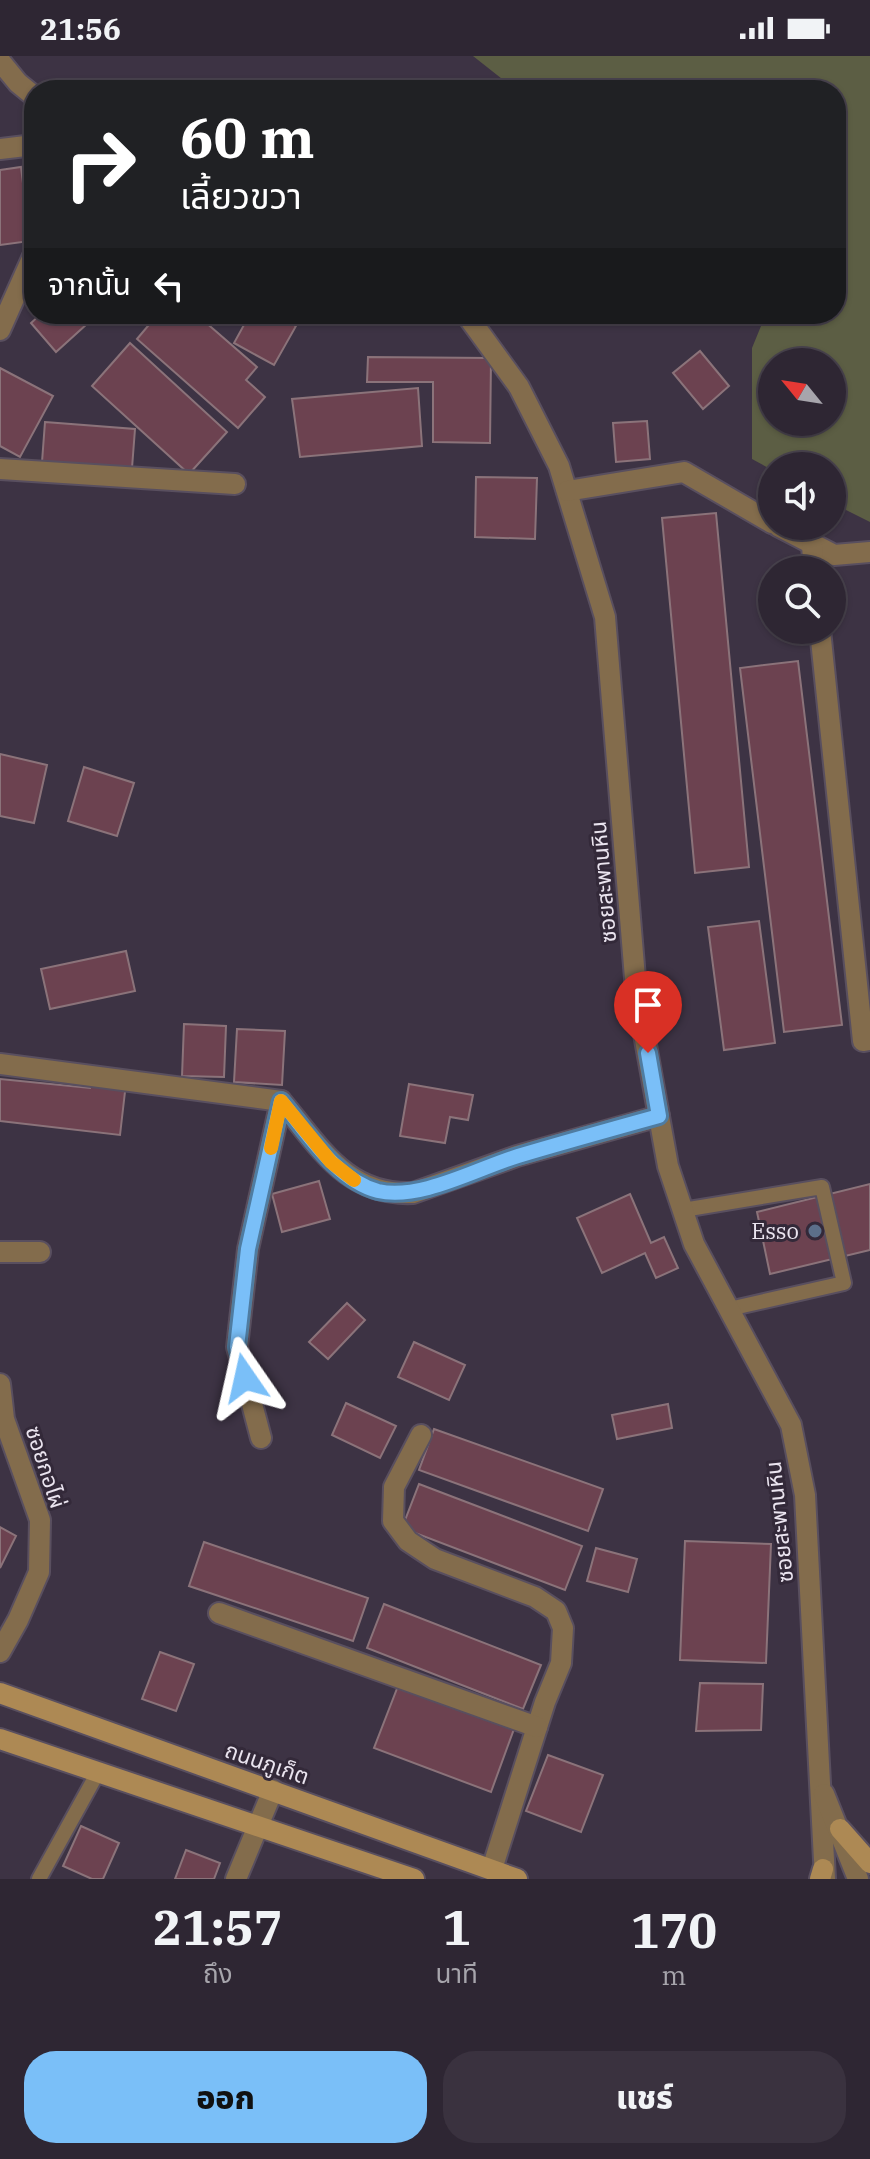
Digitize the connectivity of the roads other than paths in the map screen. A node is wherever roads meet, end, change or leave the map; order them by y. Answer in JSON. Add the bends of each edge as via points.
{"nodes":[{"id":1,"x":0,"y":61,"type":"edge"},
{"id":2,"x":24,"y":88,"type":"edge"},
{"id":3,"x":24,"y":146,"type":"edge"},
{"id":4,"x":0,"y":149,"type":"edge"},
{"id":5,"x":24,"y":276,"type":"edge"},
{"id":6,"x":473,"y":324,"type":"edge"},
{"id":7,"x":0,"y":330,"type":"edge"},
{"id":8,"x":0,"y":469,"type":"edge"},
{"id":9,"x":235,"y":484,"type":"dead end"},
{"id":10,"x":567,"y":491,"type":"junction"},
{"id":11,"x":758,"y":515,"type":"edge"},
{"id":12,"x":802,"y":540,"type":"edge"},
{"id":13,"x":812,"y":546,"type":"junction"},
{"id":14,"x":870,"y":552,"type":"edge"},
{"id":15,"x":813,"y":556,"type":"edge"},
{"id":16,"x":821,"y":644,"type":"edge"},
{"id":17,"x":870,"y":1040,"type":"edge"},
{"id":18,"x":0,"y":1064,"type":"edge"},
{"id":19,"x":281,"y":1101,"type":"junction"},
{"id":20,"x":659,"y":1116,"type":"junction"},
{"id":21,"x":683,"y":1210,"type":"junction"},
{"id":22,"x":0,"y":1252,"type":"edge"},
{"id":23,"x":40,"y":1252,"type":"dead end"},
{"id":24,"x":729,"y":1309,"type":"junction"},
{"id":25,"x":0,"y":1384,"type":"edge"},
{"id":26,"x":421,"y":1435,"type":"dead end"},
{"id":27,"x":261,"y":1438,"type":"dead end"},
{"id":28,"x":219,"y":1613,"type":"dead end"},
{"id":29,"x":0,"y":1652,"type":"edge"},
{"id":30,"x":0,"y":1693,"type":"edge"},
{"id":31,"x":537,"y":1727,"type":"junction"},
{"id":32,"x":0,"y":1739,"type":"edge"},
{"id":33,"x":97,"y":1774,"type":"junction"},
{"id":34,"x":819,"y":1783,"type":"junction"},
{"id":35,"x":273,"y":1790,"type":"junction"},
{"id":36,"x":256,"y":1827,"type":"junction"},
{"id":37,"x":840,"y":1829,"type":"junction"},
{"id":38,"x":870,"y":1863,"type":"edge"},
{"id":39,"x":492,"y":1869,"type":"junction"},
{"id":40,"x":822,"y":1876,"type":"edge"},
{"id":41,"x":39,"y":1879,"type":"edge"},
{"id":42,"x":236,"y":1879,"type":"edge"},
{"id":43,"x":414,"y":1879,"type":"edge"},
{"id":44,"x":517,"y":1879,"type":"edge"},
{"id":45,"x":858,"y":1879,"type":"edge"}],
"edges":[{"from":1,"to":2,"type":"street"},
{"from":3,"to":4,"type":"street"},
{"from":5,"to":7,"type":"street"},
{"from":6,"to":10,"type":"street","name":"ซอยสะพานหิน","via":[[519,387]]},
{"from":8,"to":9,"type":"street"},
{"from":10,"to":11,"type":"street","via":[[684,472]]},
{"from":10,"to":20,"type":"street","name":"ซอยสะพานหิน","via":[[605,617],[636,990]]},
{"from":12,"to":13,"type":"street"},
{"from":13,"to":14,"type":"street","via":[[834,555]]},
{"from":13,"to":15,"type":"street"},
{"from":16,"to":17,"type":"street","via":[[863,1041]]},
{"from":18,"to":19,"type":"street"},
{"from":19,"to":20,"type":"street","via":[[331,1162],[352,1179],[395,1193],[413,1193],[517,1156]]},
{"from":19,"to":27,"type":"street","via":[[248,1249],[237,1347]]},
{"from":20,"to":21,"type":"street","name":"ซอยสะพานหิน"},
{"from":21,"to":24,"type":"street","name":"ซอยสะพานหิน","via":[[694,1244]]},
{"from":21,"to":24,"type":"lane","via":[[822,1187],[844,1283]]},
{"from":22,"to":23,"type":"street"},
{"from":24,"to":34,"type":"street","name":"ซอยสะพานหิน","via":[[791,1425],[805,1495]]},
{"from":25,"to":29,"type":"street","name":"ซอยกอไผ่","via":[[4,1419],[40,1520],[39,1572]]},
{"from":26,"to":31,"type":"street","via":[[394,1487],[393,1521],[408,1541],[435,1559],[535,1597],[556,1611],[563,1628],[561,1663]]},
{"from":28,"to":31,"type":"street"},
{"from":30,"to":35,"type":"main road","name":"ถนนภูเก็ต"},
{"from":31,"to":39,"type":"street"},
{"from":32,"to":33,"type":"main road"},
{"from":33,"to":36,"type":"main road"},
{"from":33,"to":41,"type":"lane"},
{"from":34,"to":37,"type":"street","name":"ซอยสะพานหิน"},
{"from":34,"to":40,"type":"street","name":"ซอยสะพานหิน"},
{"from":35,"to":36,"type":"street"},
{"from":35,"to":39,"type":"main road","name":"ถนนภูเก็ต"},
{"from":36,"to":42,"type":"street"},
{"from":36,"to":43,"type":"main road"},
{"from":37,"to":38,"type":"main road"},
{"from":37,"to":45,"type":"street","name":"ซอยสะพานหิน"},
{"from":39,"to":44,"type":"main road","name":"ถนนภูเก็ต"}]}
